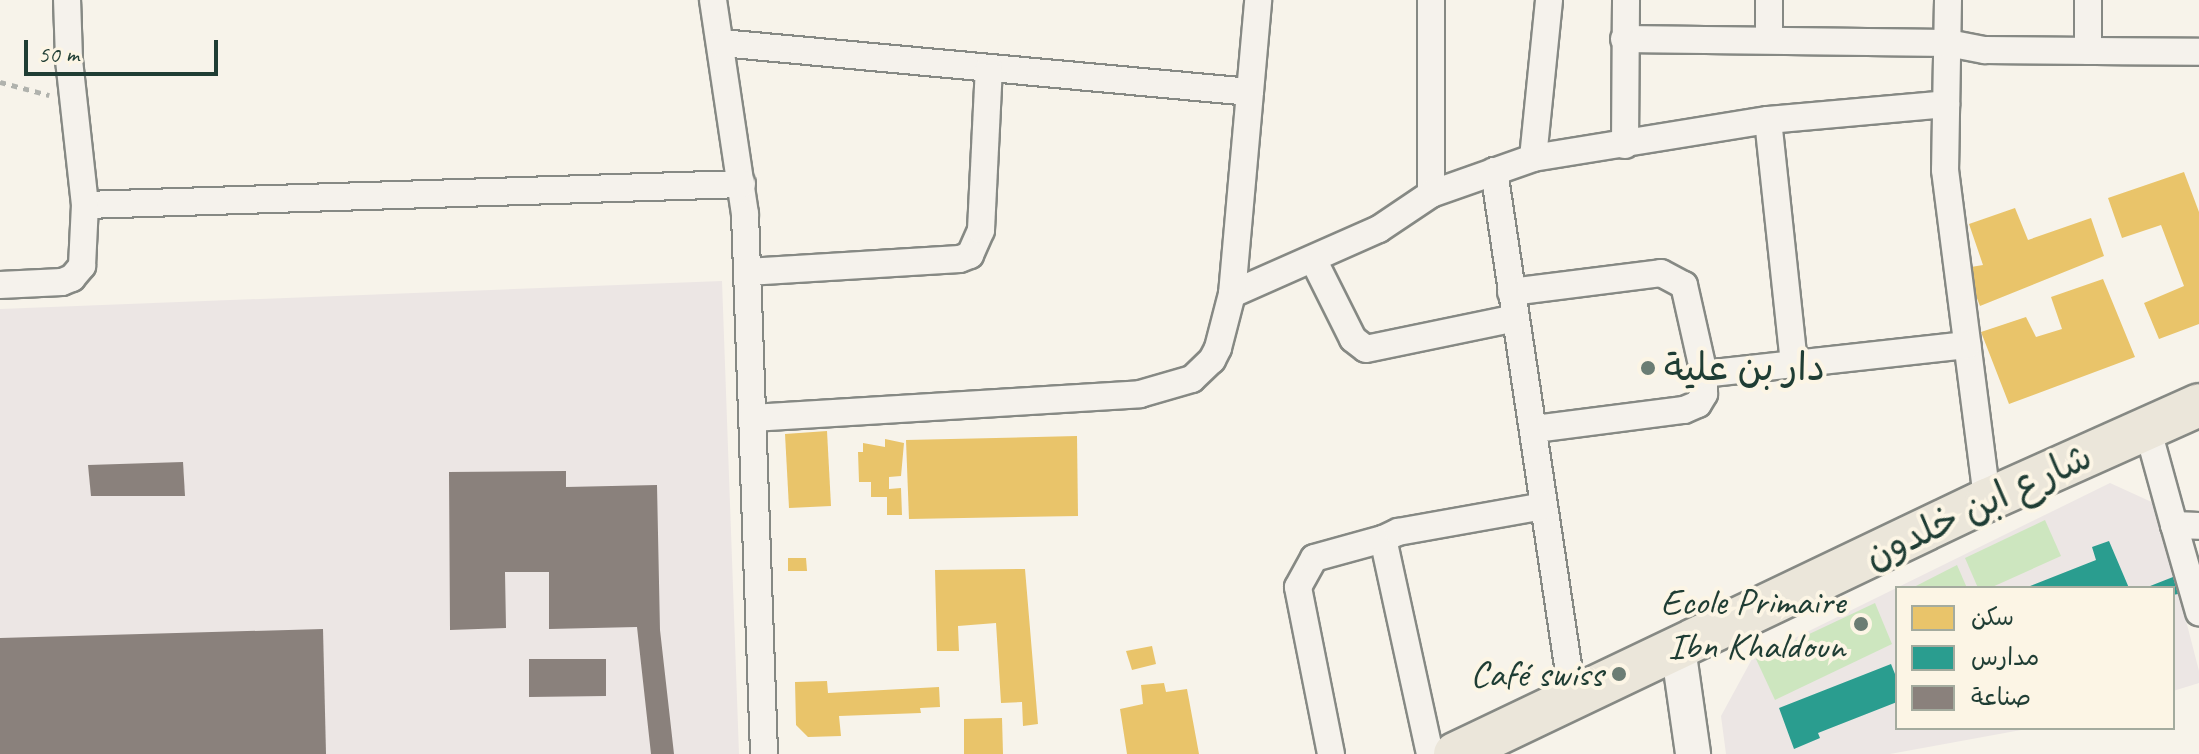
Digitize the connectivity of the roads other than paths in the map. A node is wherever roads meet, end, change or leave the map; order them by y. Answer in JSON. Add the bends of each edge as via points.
{"nodes":[{"id":1,"x":67,"y":0,"type":"edge"},
{"id":2,"x":713,"y":0,"type":"edge"},
{"id":3,"x":1258,"y":0,"type":"edge"},
{"id":4,"x":1431,"y":0,"type":"edge"},
{"id":5,"x":1549,"y":0,"type":"edge"},
{"id":6,"x":1626,"y":0,"type":"edge"},
{"id":7,"x":1769,"y":0,"type":"edge"},
{"id":8,"x":1948,"y":0,"type":"edge"},
{"id":9,"x":2088,"y":0,"type":"edge"},
{"id":10,"x":1624,"y":39,"type":"junction"},
{"id":11,"x":1769,"y":40,"type":"junction"},
{"id":12,"x":721,"y":43,"type":"junction"},
{"id":13,"x":1948,"y":43,"type":"junction"},
{"id":14,"x":2088,"y":51,"type":"junction"},
{"id":15,"x":2199,"y":52,"type":"edge"},
{"id":16,"x":989,"y":68,"type":"junction"},
{"id":17,"x":1250,"y":92,"type":"junction"},
{"id":18,"x":1946,"y":104,"type":"junction"},
{"id":19,"x":1768,"y":120,"type":"junction"},
{"id":20,"x":1625,"y":145,"type":"junction"},
{"id":21,"x":1533,"y":158,"type":"junction"},
{"id":22,"x":1494,"y":171,"type":"junction"},
{"id":23,"x":742,"y":184,"type":"junction"},
{"id":24,"x":1431,"y":194,"type":"junction"},
{"id":25,"x":85,"y":205,"type":"junction"},
{"id":26,"x":1313,"y":259,"type":"junction"},
{"id":27,"x":747,"y":272,"type":"junction"},
{"id":28,"x":0,"y":285,"type":"edge"},
{"id":29,"x":1511,"y":292,"type":"junction"},
{"id":30,"x":1232,"y":294,"type":"junction"},
{"id":31,"x":1516,"y":318,"type":"junction"},
{"id":32,"x":1967,"y":345,"type":"junction"},
{"id":33,"x":1794,"y":362,"type":"junction"},
{"id":34,"x":1704,"y":374,"type":"junction"},
{"id":35,"x":2199,"y":405,"type":"edge"},
{"id":36,"x":752,"y":418,"type":"junction"},
{"id":37,"x":2147,"y":427,"type":"junction"},
{"id":38,"x":1535,"y":429,"type":"junction"},
{"id":39,"x":1987,"y":500,"type":"junction"},
{"id":40,"x":1544,"y":506,"type":"junction"},
{"id":41,"x":2186,"y":526,"type":"edge"},
{"id":42,"x":1383,"y":539,"type":"junction"},
{"id":43,"x":2192,"y":566,"type":"edge"},
{"id":44,"x":2199,"y":612,"type":"edge"},
{"id":45,"x":1678,"y":648,"type":"junction"},
{"id":46,"x":1573,"y":699,"type":"junction"},
{"id":47,"x":764,"y":754,"type":"edge"},
{"id":48,"x":1331,"y":754,"type":"edge"},
{"id":49,"x":1430,"y":754,"type":"edge"},
{"id":50,"x":1455,"y":754,"type":"edge"},
{"id":51,"x":1693,"y":754,"type":"edge"}],
"edges":[{"from":1,"to":25,"type":"street"},
{"from":2,"to":12,"type":"street"},
{"from":3,"to":17,"type":"street"},
{"from":4,"to":24,"type":"street"},
{"from":5,"to":21,"type":"street"},
{"from":6,"to":10,"type":"street"},
{"from":7,"to":11,"type":"street"},
{"from":8,"to":13,"type":"street"},
{"from":9,"to":14,"type":"street"},
{"from":10,"to":11,"type":"street"},
{"from":10,"to":20,"type":"street"},
{"from":11,"to":13,"type":"street"},
{"from":12,"to":16,"type":"street"},
{"from":12,"to":23,"type":"street"},
{"from":13,"to":14,"type":"street","via":[[1985,50]]},
{"from":13,"to":18,"type":"street"},
{"from":14,"to":15,"type":"street"},
{"from":16,"to":17,"type":"street"},
{"from":16,"to":27,"type":"street","via":[[981,230],[970,255]]},
{"from":17,"to":30,"type":"street"},
{"from":18,"to":19,"type":"street"},
{"from":18,"to":32,"type":"street","via":[[1945,170]]},
{"from":19,"to":20,"type":"street"},
{"from":19,"to":33,"type":"street"},
{"from":20,"to":21,"type":"street"},
{"from":21,"to":22,"type":"street"},
{"from":22,"to":24,"type":"street"},
{"from":22,"to":29,"type":"street"},
{"from":23,"to":25,"type":"street"},
{"from":23,"to":27,"type":"street"},
{"from":24,"to":26,"type":"street","via":[[1379,229]]},
{"from":25,"to":28,"type":"street","via":[[85,252],[72,278]]},
{"from":26,"to":30,"type":"street"},
{"from":26,"to":31,"type":"street","via":[[1353,339],[1366,349]]},
{"from":27,"to":36,"type":"street"},
{"from":29,"to":31,"type":"street"},
{"from":29,"to":34,"type":"street","via":[[1649,272],[1674,279],[1684,285]]},
{"from":30,"to":36,"type":"street","via":[[1212,360],[1179,385],[1140,394]]},
{"from":31,"to":38,"type":"street"},
{"from":32,"to":33,"type":"street"},
{"from":32,"to":39,"type":"street"},
{"from":33,"to":34,"type":"street"},
{"from":34,"to":38,"type":"street","via":[[1704,394],[1698,404],[1684,410]]},
{"from":35,"to":37,"type":"main road","name":"شارع ابن خلدون"},
{"from":36,"to":47,"type":"street"},
{"from":37,"to":39,"type":"main road","name":"شارع ابن خلدون"},
{"from":37,"to":41,"type":"street"},
{"from":38,"to":40,"type":"street"},
{"from":39,"to":45,"type":"main road","name":"شارع ابن خلدون"},
{"from":40,"to":42,"type":"street"},
{"from":40,"to":46,"type":"street"},
{"from":41,"to":43,"type":"street"},
{"from":42,"to":48,"type":"street","via":[[1314,558],[1298,587]]},
{"from":42,"to":49,"type":"street"},
{"from":43,"to":44,"type":"street"},
{"from":45,"to":46,"type":"main road","name":"شارع ابن خلدون"},
{"from":45,"to":51,"type":"street"},
{"from":46,"to":50,"type":"main road","name":"شارع ابن خلدون"}]}
